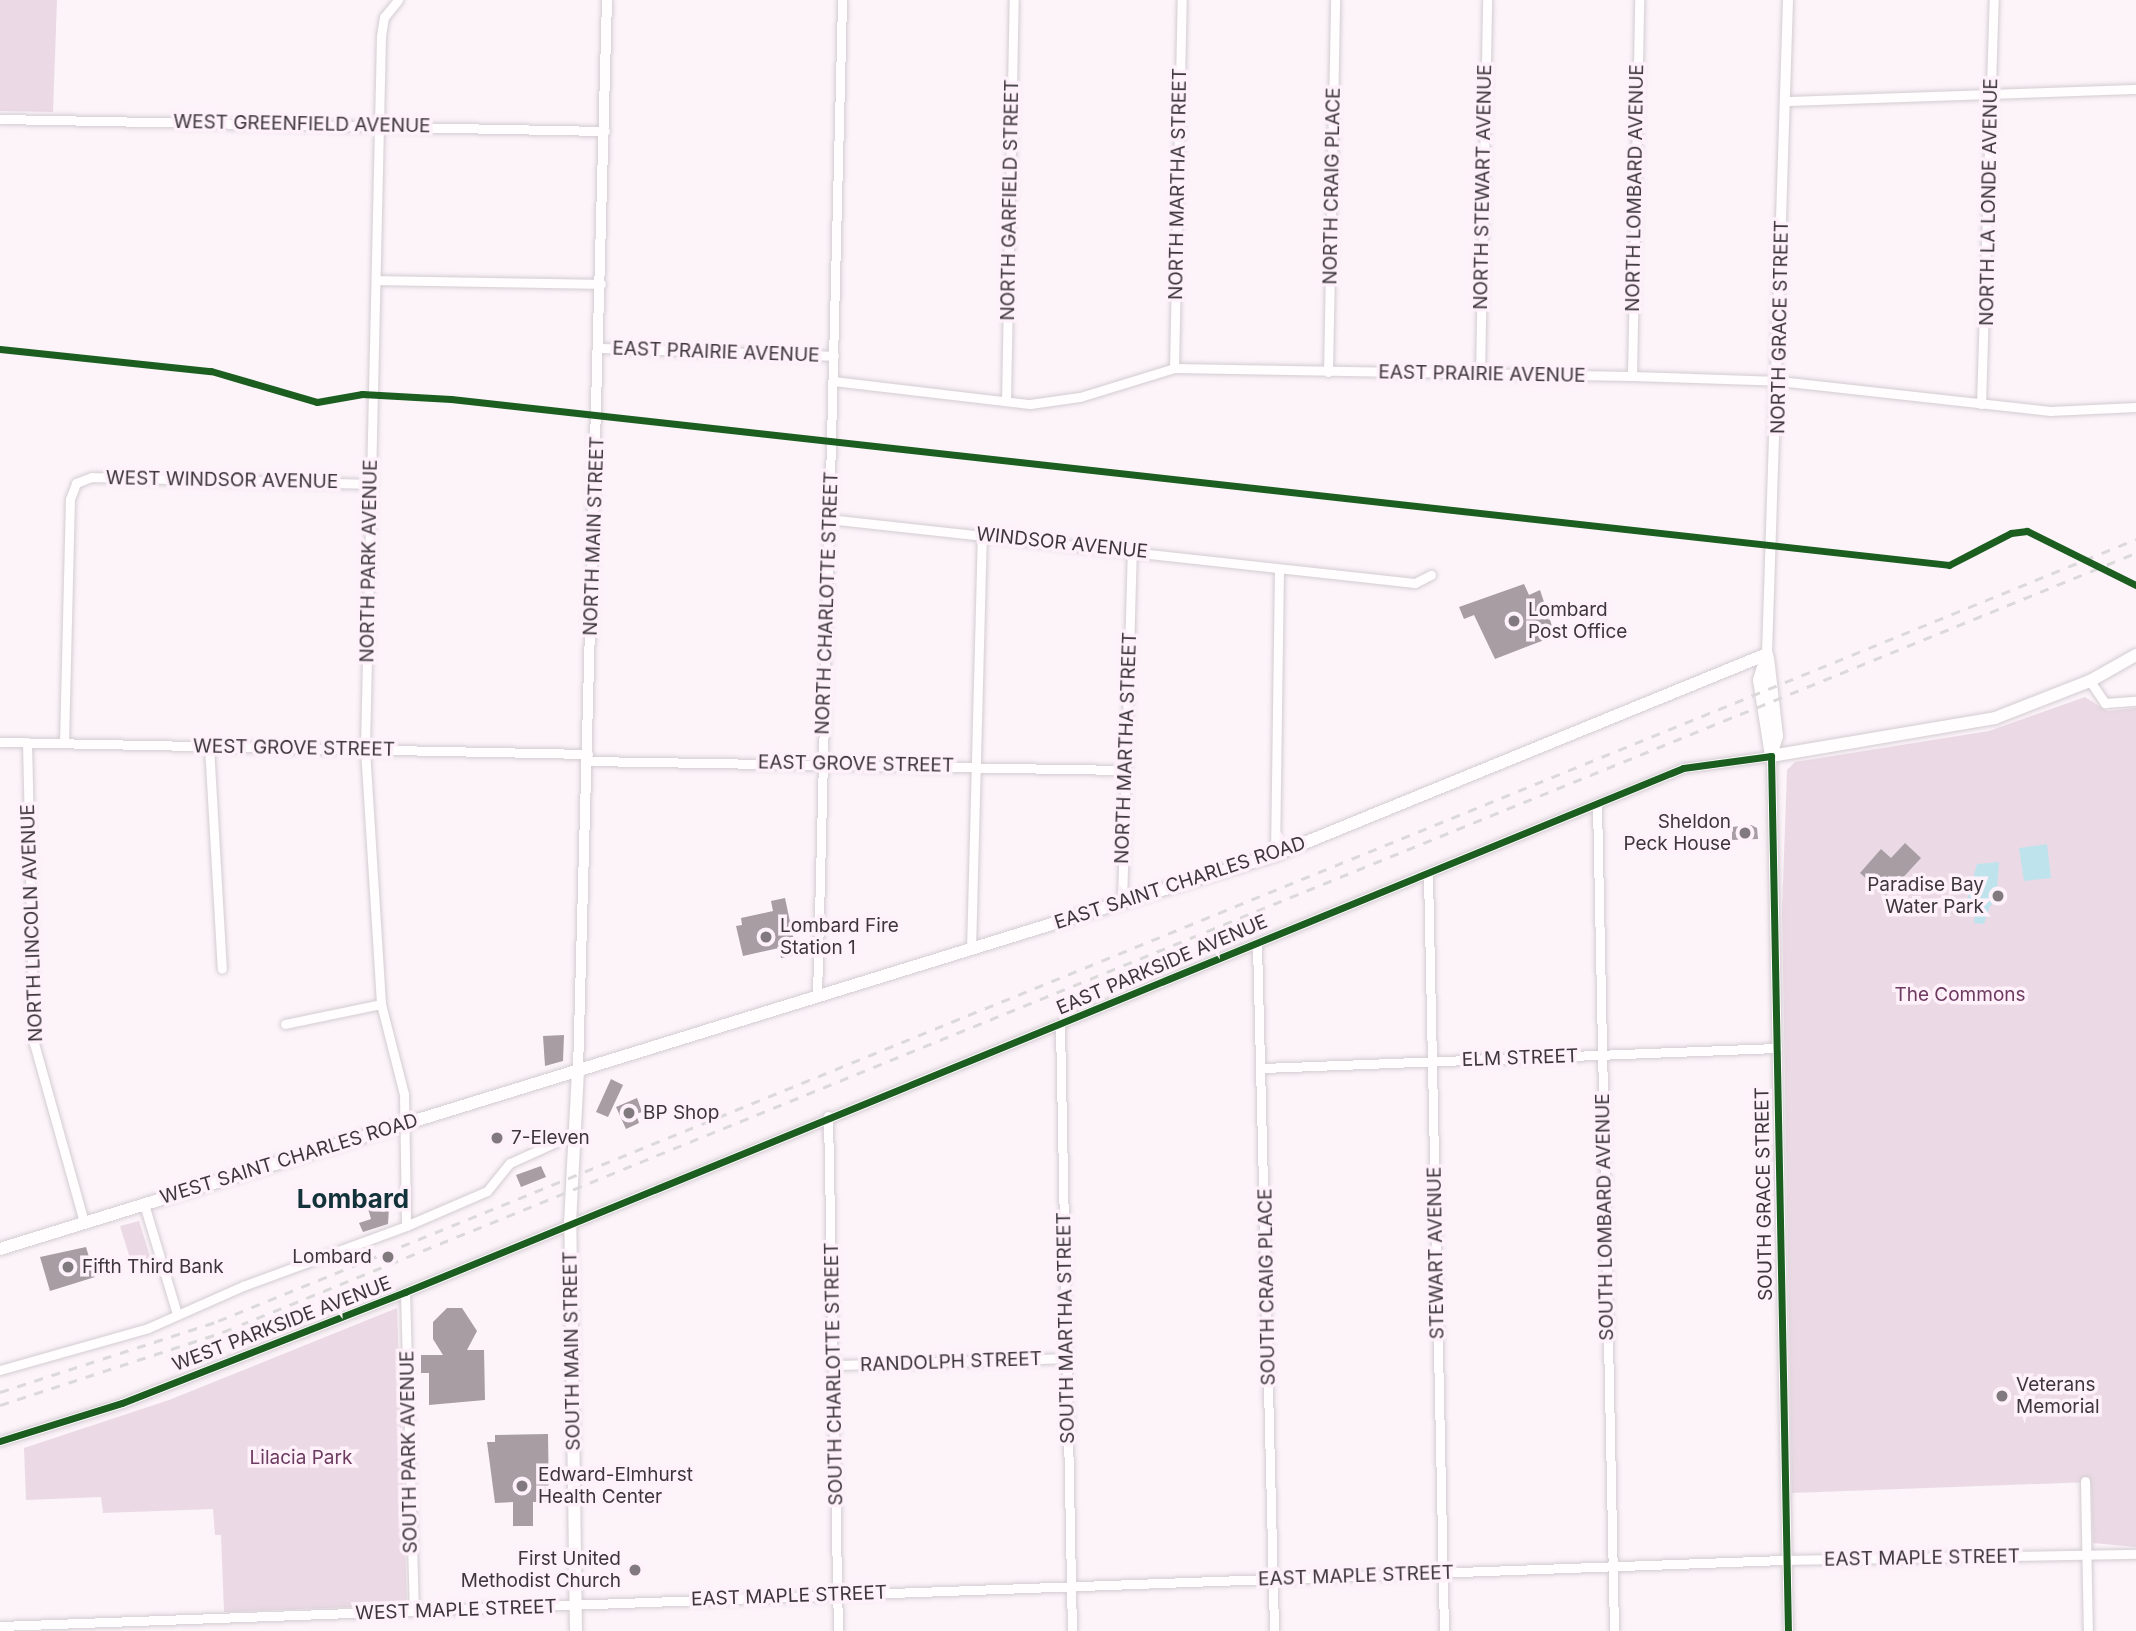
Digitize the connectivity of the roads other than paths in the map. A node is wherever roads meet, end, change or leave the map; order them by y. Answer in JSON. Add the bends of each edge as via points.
{"nodes":[{"id":1,"x":396,"y":0,"type":"edge"},
{"id":2,"x":607,"y":0,"type":"edge"},
{"id":3,"x":842,"y":0,"type":"edge"},
{"id":4,"x":1014,"y":0,"type":"edge"},
{"id":5,"x":1182,"y":0,"type":"edge"},
{"id":6,"x":1335,"y":0,"type":"edge"},
{"id":7,"x":1487,"y":0,"type":"edge"},
{"id":8,"x":1639,"y":0,"type":"edge"},
{"id":9,"x":1788,"y":0,"type":"edge"},
{"id":10,"x":1994,"y":0,"type":"edge"},
{"id":11,"x":2136,"y":89,"type":"edge"},
{"id":12,"x":1992,"y":95,"type":"junction"},
{"id":13,"x":1786,"y":101,"type":"junction"},
{"id":14,"x":0,"y":119,"type":"edge"},
{"id":15,"x":379,"y":126,"type":"junction"},
{"id":16,"x":605,"y":131,"type":"junction"},
{"id":17,"x":376,"y":280,"type":"junction"},
{"id":18,"x":601,"y":285,"type":"junction"},
{"id":19,"x":599,"y":348,"type":"junction"},
{"id":20,"x":834,"y":356,"type":"junction"},
{"id":21,"x":1174,"y":368,"type":"junction"},
{"id":22,"x":1328,"y":372,"type":"junction"},
{"id":23,"x":1480,"y":374,"type":"junction"},
{"id":24,"x":1632,"y":376,"type":"junction"},
{"id":25,"x":833,"y":381,"type":"junction"},
{"id":26,"x":1779,"y":381,"type":"junction"},
{"id":27,"x":1006,"y":401,"type":"junction"},
{"id":28,"x":1981,"y":404,"type":"junction"},
{"id":29,"x":2136,"y":407,"type":"edge"},
{"id":30,"x":370,"y":484,"type":"junction"},
{"id":31,"x":828,"y":519,"type":"junction"},
{"id":32,"x":982,"y":534,"type":"junction"},
{"id":33,"x":1132,"y":551,"type":"junction"},
{"id":34,"x":1279,"y":570,"type":"junction"},
{"id":35,"x":1432,"y":575,"type":"dead end"},
{"id":36,"x":1767,"y":654,"type":"junction"},
{"id":37,"x":2136,"y":655,"type":"edge"},
{"id":38,"x":2090,"y":681,"type":"junction"},
{"id":39,"x":2136,"y":702,"type":"edge"},
{"id":40,"x":0,"y":742,"type":"edge"},
{"id":41,"x":27,"y":742,"type":"junction"},
{"id":42,"x":64,"y":743,"type":"junction"},
{"id":43,"x":209,"y":746,"type":"junction"},
{"id":44,"x":365,"y":749,"type":"junction"},
{"id":45,"x":1771,"y":755,"type":"junction"},
{"id":46,"x":588,"y":758,"type":"junction"},
{"id":47,"x":822,"y":764,"type":"junction"},
{"id":48,"x":975,"y":766,"type":"junction"},
{"id":49,"x":1125,"y":770,"type":"junction"},
{"id":50,"x":1597,"y":804,"type":"junction"},
{"id":51,"x":1275,"y":855,"type":"junction"},
{"id":52,"x":1428,"y":874,"type":"junction"},
{"id":53,"x":1122,"y":903,"type":"junction"},
{"id":54,"x":1256,"y":943,"type":"junction"},
{"id":55,"x":971,"y":950,"type":"junction"},
{"id":56,"x":222,"y":969,"type":"dead end"},
{"id":57,"x":817,"y":997,"type":"junction"},
{"id":58,"x":381,"y":1004,"type":"junction"},
{"id":59,"x":285,"y":1024,"type":"dead end"},
{"id":60,"x":1060,"y":1025,"type":"junction"},
{"id":61,"x":1777,"y":1048,"type":"junction"},
{"id":62,"x":1602,"y":1055,"type":"junction"},
{"id":63,"x":1432,"y":1061,"type":"junction"},
{"id":64,"x":1263,"y":1068,"type":"junction"},
{"id":65,"x":578,"y":1071,"type":"junction"},
{"id":66,"x":828,"y":1116,"type":"junction"},
{"id":67,"x":404,"y":1124,"type":"junction"},
{"id":68,"x":576,"y":1133,"type":"junction"},
{"id":69,"x":144,"y":1204,"type":"junction"},
{"id":70,"x":84,"y":1223,"type":"junction"},
{"id":71,"x":570,"y":1223,"type":"junction"},
{"id":72,"x":406,"y":1226,"type":"junction"},
{"id":73,"x":0,"y":1249,"type":"edge"},
{"id":74,"x":405,"y":1292,"type":"junction"},
{"id":75,"x":177,"y":1314,"type":"junction"},
{"id":76,"x":1067,"y":1358,"type":"junction"},
{"id":77,"x":835,"y":1365,"type":"junction"},
{"id":78,"x":0,"y":1370,"type":"edge"},
{"id":79,"x":0,"y":1441,"type":"edge"},
{"id":80,"x":2085,"y":1480,"type":"dead end"},
{"id":81,"x":2136,"y":1554,"type":"edge"},
{"id":82,"x":2087,"y":1555,"type":"junction"},
{"id":83,"x":1787,"y":1560,"type":"junction"},
{"id":84,"x":1613,"y":1567,"type":"junction"},
{"id":85,"x":1443,"y":1573,"type":"junction"},
{"id":86,"x":1274,"y":1579,"type":"junction"},
{"id":87,"x":1072,"y":1587,"type":"junction"},
{"id":88,"x":838,"y":1594,"type":"junction"},
{"id":89,"x":575,"y":1605,"type":"junction"},
{"id":90,"x":414,"y":1611,"type":"junction"},
{"id":91,"x":228,"y":1618,"type":"junction"},
{"id":92,"x":0,"y":1626,"type":"edge"},
{"id":93,"x":228,"y":1631,"type":"edge"},
{"id":94,"x":576,"y":1631,"type":"edge"},
{"id":95,"x":838,"y":1631,"type":"edge"},
{"id":96,"x":1072,"y":1631,"type":"edge"},
{"id":97,"x":1275,"y":1631,"type":"edge"},
{"id":98,"x":1444,"y":1631,"type":"edge"},
{"id":99,"x":1614,"y":1631,"type":"edge"},
{"id":100,"x":1788,"y":1631,"type":"edge"},
{"id":101,"x":2088,"y":1631,"type":"edge"}],
"edges":[{"from":1,"to":15,"type":"street","name":"NORTH PARK AVENUE","via":[[382,26]]},
{"from":2,"to":16,"type":"street","name":"NORTH MAIN STREET"},
{"from":3,"to":20,"type":"street","name":"NORTH CHARLOTTE STREET"},
{"from":4,"to":27,"type":"street","name":"NORTH GARFIELD STREET"},
{"from":5,"to":21,"type":"street","name":"NORTH MARTHA STREET"},
{"from":6,"to":22,"type":"street","name":"NORTH CRAIG PLACE"},
{"from":7,"to":23,"type":"street","name":"NORTH STEWART AVENUE"},
{"from":8,"to":24,"type":"street","name":"NORTH LOMBARD AVENUE"},
{"from":9,"to":13,"type":"street","name":"NORTH GRACE STREET"},
{"from":10,"to":12,"type":"street","name":"NORTH LA LONDE AVENUE"},
{"from":11,"to":12,"type":"street"},
{"from":12,"to":13,"type":"street"},
{"from":12,"to":28,"type":"street","name":"NORTH LA LONDE AVENUE"},
{"from":13,"to":26,"type":"street","name":"NORTH GRACE STREET"},
{"from":14,"to":15,"type":"street","name":"WEST GREENFIELD AVENUE"},
{"from":15,"to":16,"type":"street","name":"WEST GREENFIELD AVENUE"},
{"from":15,"to":17,"type":"street","name":"NORTH PARK AVENUE"},
{"from":16,"to":18,"type":"street","name":"NORTH MAIN STREET"},
{"from":17,"to":18,"type":"street"},
{"from":17,"to":30,"type":"street","name":"NORTH PARK AVENUE"},
{"from":18,"to":19,"type":"street","name":"NORTH MAIN STREET"},
{"from":19,"to":20,"type":"street","name":"EAST PRAIRIE AVENUE"},
{"from":19,"to":46,"type":"street","name":"NORTH MAIN STREET"},
{"from":20,"to":25,"type":"street","name":"NORTH CHARLOTTE STREET"},
{"from":21,"to":22,"type":"street","name":"EAST PRAIRIE AVENUE"},
{"from":21,"to":27,"type":"street","name":"EAST PRAIRIE AVENUE","via":[[1064,401]]},
{"from":22,"to":23,"type":"street","name":"EAST PRAIRIE AVENUE"},
{"from":23,"to":24,"type":"street","name":"EAST PRAIRIE AVENUE"},
{"from":24,"to":26,"type":"street","name":"EAST PRAIRIE AVENUE"},
{"from":25,"to":27,"type":"street","name":"EAST PRAIRIE AVENUE"},
{"from":25,"to":31,"type":"street","name":"NORTH CHARLOTTE STREET"},
{"from":26,"to":28,"type":"street","name":"EAST PRAIRIE AVENUE"},
{"from":26,"to":36,"type":"street","name":"NORTH GRACE STREET"},
{"from":28,"to":29,"type":"street","name":"EAST PRAIRIE AVENUE","via":[[2076,412]]},
{"from":30,"to":42,"type":"street","name":"WEST WINDSOR AVENUE","via":[[92,477],[76,483],[69,499]]},
{"from":30,"to":44,"type":"street","name":"NORTH PARK AVENUE"},
{"from":31,"to":32,"type":"street","name":"WINDSOR AVENUE"},
{"from":31,"to":47,"type":"street","name":"NORTH CHARLOTTE STREET"},
{"from":32,"to":33,"type":"street","name":"WINDSOR AVENUE"},
{"from":32,"to":48,"type":"street"},
{"from":33,"to":34,"type":"street","name":"WINDSOR AVENUE"},
{"from":33,"to":49,"type":"street","name":"NORTH MARTHA STREET"},
{"from":34,"to":35,"type":"street","name":"WINDSOR AVENUE","via":[[1415,583]]},
{"from":34,"to":51,"type":"street"},
{"from":36,"to":45,"type":"main road","name":"NORTH GRACE STREET","via":[[1759,680]]},
{"from":36,"to":51,"type":"main road","name":"EAST SAINT CHARLES ROAD"},
{"from":37,"to":38,"type":"main road"},
{"from":38,"to":39,"type":"street","via":[[2105,703]]},
{"from":38,"to":45,"type":"main road","via":[[2017,711],[1958,727]]},
{"from":40,"to":41,"type":"street","name":"WEST GROVE STREET"},
{"from":41,"to":42,"type":"street","name":"WEST GROVE STREET"},
{"from":41,"to":70,"type":"street","name":"NORTH LINCOLN AVENUE","via":[[34,1043]]},
{"from":42,"to":43,"type":"street","name":"WEST GROVE STREET"},
{"from":43,"to":44,"type":"street","name":"WEST GROVE STREET"},
{"from":43,"to":56,"type":"street"},
{"from":44,"to":46,"type":"street","name":"WEST GROVE STREET"},
{"from":44,"to":58,"type":"street","name":"NORTH PARK AVENUE"},
{"from":45,"to":50,"type":"street","name":"EAST PARKSIDE AVENUE","via":[[1683,768]]},
{"from":45,"to":61,"type":"street","name":"SOUTH GRACE STREET"},
{"from":46,"to":47,"type":"street","name":"EAST GROVE STREET"},
{"from":46,"to":65,"type":"street","name":"NORTH MAIN STREET"},
{"from":47,"to":48,"type":"street","name":"EAST GROVE STREET"},
{"from":47,"to":57,"type":"street","name":"NORTH CHARLOTTE STREET"},
{"from":48,"to":49,"type":"street","name":"EAST GROVE STREET"},
{"from":48,"to":55,"type":"street"},
{"from":49,"to":53,"type":"street","name":"NORTH MARTHA STREET"},
{"from":50,"to":52,"type":"street","name":"EAST PARKSIDE AVENUE"},
{"from":50,"to":62,"type":"street","name":"SOUTH LOMBARD AVENUE"},
{"from":51,"to":53,"type":"main road","name":"EAST SAINT CHARLES ROAD"},
{"from":52,"to":54,"type":"street","name":"EAST PARKSIDE AVENUE"},
{"from":52,"to":63,"type":"street","name":"STEWART AVENUE"},
{"from":53,"to":55,"type":"main road","name":"EAST SAINT CHARLES ROAD"},
{"from":54,"to":60,"type":"street","name":"EAST PARKSIDE AVENUE"},
{"from":54,"to":64,"type":"street","name":"SOUTH CRAIG PLACE"},
{"from":55,"to":57,"type":"main road","name":"EAST SAINT CHARLES ROAD"},
{"from":57,"to":65,"type":"main road","name":"EAST SAINT CHARLES ROAD"},
{"from":58,"to":59,"type":"street"},
{"from":58,"to":67,"type":"street","name":"NORTH PARK AVENUE","via":[[404,1094]]},
{"from":60,"to":66,"type":"street","name":"EAST PARKSIDE AVENUE"},
{"from":60,"to":76,"type":"street","name":"SOUTH MARTHA STREET"},
{"from":61,"to":62,"type":"street","name":"ELM STREET"},
{"from":61,"to":83,"type":"street","name":"SOUTH GRACE STREET"},
{"from":62,"to":63,"type":"street","name":"ELM STREET"},
{"from":62,"to":84,"type":"street","name":"SOUTH LOMBARD AVENUE"},
{"from":63,"to":64,"type":"street","name":"ELM STREET"},
{"from":63,"to":85,"type":"street","name":"STEWART AVENUE"},
{"from":64,"to":86,"type":"street","name":"SOUTH CRAIG PLACE"},
{"from":65,"to":67,"type":"main road","name":"WEST SAINT CHARLES ROAD"},
{"from":65,"to":68,"type":"main road","name":"SOUTH MAIN STREET"},
{"from":66,"to":71,"type":"street","name":"EAST PARKSIDE AVENUE"},
{"from":66,"to":77,"type":"street","name":"SOUTH CHARLOTTE STREET"},
{"from":67,"to":69,"type":"main road","name":"WEST SAINT CHARLES ROAD"},
{"from":67,"to":72,"type":"street"},
{"from":68,"to":71,"type":"main road","name":"SOUTH MAIN STREET"},
{"from":68,"to":72,"type":"street","via":[[520,1158],[487,1191]]},
{"from":69,"to":70,"type":"main road","name":"WEST SAINT CHARLES ROAD"},
{"from":69,"to":75,"type":"street"},
{"from":70,"to":73,"type":"main road","name":"WEST SAINT CHARLES ROAD"},
{"from":71,"to":74,"type":"street","name":"WEST PARKSIDE AVENUE"},
{"from":71,"to":89,"type":"main road","name":"SOUTH MAIN STREET"},
{"from":72,"to":75,"type":"street"},
{"from":74,"to":79,"type":"street","name":"WEST PARKSIDE AVENUE","via":[[122,1403]]},
{"from":74,"to":90,"type":"street","name":"SOUTH PARK AVENUE"},
{"from":75,"to":78,"type":"street","via":[[100,1343]]},
{"from":76,"to":77,"type":"street","name":"RANDOLPH STREET"},
{"from":76,"to":87,"type":"street","name":"SOUTH MARTHA STREET"},
{"from":77,"to":88,"type":"street","name":"SOUTH CHARLOTTE STREET"},
{"from":80,"to":82,"type":"street"},
{"from":81,"to":82,"type":"street","name":"EAST MAPLE STREET"},
{"from":82,"to":83,"type":"street","name":"EAST MAPLE STREET"},
{"from":82,"to":101,"type":"street"},
{"from":83,"to":84,"type":"street","name":"EAST MAPLE STREET"},
{"from":83,"to":100,"type":"street","name":"SOUTH GRACE STREET"},
{"from":84,"to":85,"type":"street","name":"EAST MAPLE STREET"},
{"from":84,"to":99,"type":"street","name":"SOUTH LOMBARD AVENUE"},
{"from":85,"to":86,"type":"street","name":"EAST MAPLE STREET"},
{"from":85,"to":98,"type":"street","name":"STEWART AVENUE"},
{"from":86,"to":87,"type":"street","name":"EAST MAPLE STREET"},
{"from":86,"to":97,"type":"street","name":"SOUTH CRAIG PLACE"},
{"from":87,"to":88,"type":"street","name":"EAST MAPLE STREET"},
{"from":87,"to":96,"type":"street","name":"SOUTH MARTHA STREET"},
{"from":88,"to":89,"type":"street","name":"EAST MAPLE STREET"},
{"from":88,"to":95,"type":"street","name":"SOUTH CHARLOTTE STREET"},
{"from":89,"to":90,"type":"street","name":"WEST MAPLE STREET"},
{"from":89,"to":94,"type":"main road","name":"SOUTH MAIN STREET"},
{"from":90,"to":91,"type":"street","name":"WEST MAPLE STREET"},
{"from":91,"to":92,"type":"street","name":"WEST MAPLE STREET"},
{"from":91,"to":93,"type":"street"}]}
